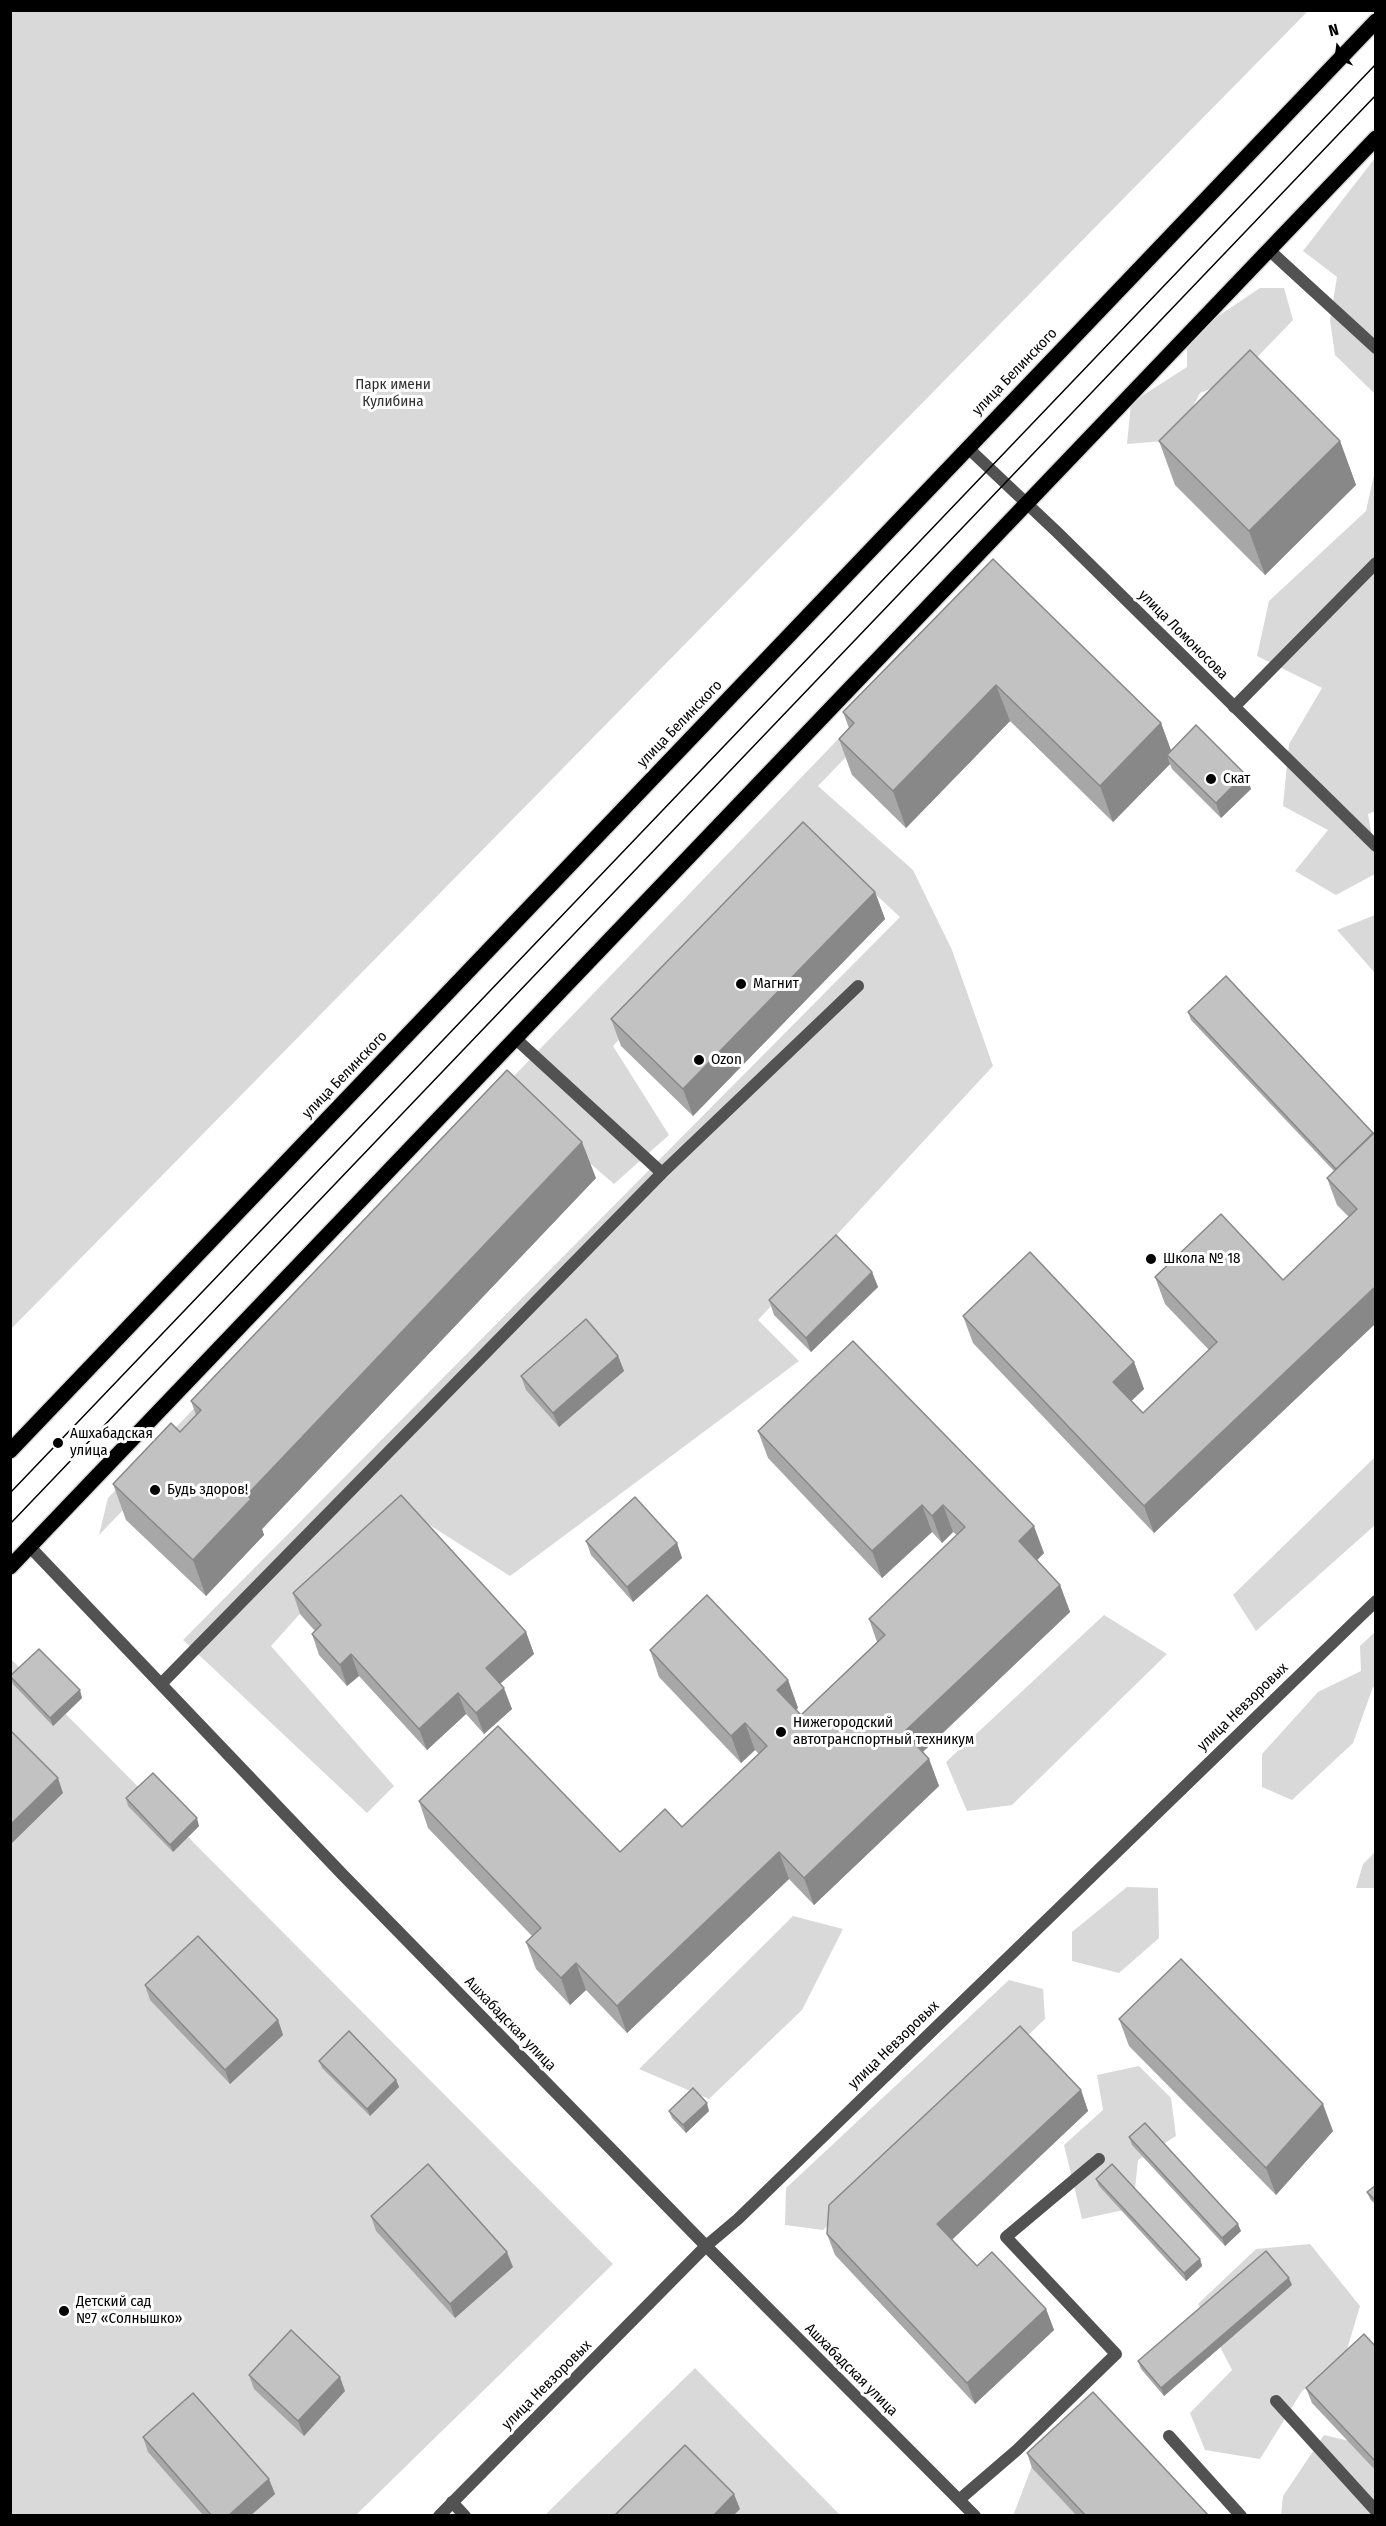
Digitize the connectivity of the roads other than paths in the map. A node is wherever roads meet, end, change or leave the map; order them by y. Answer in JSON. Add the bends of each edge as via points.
{"nodes":[{"id":1,"x":1376,"y":21,"type":"edge"},
{"id":2,"x":1376,"y":138,"type":"edge"},
{"id":3,"x":1269,"y":250,"type":"junction"},
{"id":4,"x":1376,"y":348,"type":"edge"},
{"id":5,"x":968,"y":448,"type":"junction"},
{"id":6,"x":1027,"y":503,"type":"junction"},
{"id":7,"x":1376,"y":563,"type":"edge"},
{"id":8,"x":1234,"y":707,"type":"junction"},
{"id":9,"x":1376,"y":846,"type":"edge"},
{"id":10,"x":858,"y":986,"type":"dead end"},
{"id":11,"x":516,"y":1039,"type":"junction"},
{"id":12,"x":662,"y":1173,"type":"junction"},
{"id":13,"x":10,"y":1451,"type":"edge"},
{"id":14,"x":30,"y":1547,"type":"junction"},
{"id":15,"x":10,"y":1567,"type":"edge"},
{"id":16,"x":1376,"y":1601,"type":"edge"},
{"id":17,"x":161,"y":1684,"type":"junction"},
{"id":18,"x":1099,"y":2158,"type":"dead end"},
{"id":19,"x":706,"y":2246,"type":"junction"},
{"id":20,"x":1276,"y":2402,"type":"dead end"},
{"id":21,"x":1169,"y":2436,"type":"dead end"},
{"id":22,"x":960,"y":2499,"type":"junction"},
{"id":23,"x":452,"y":2502,"type":"junction"},
{"id":24,"x":1376,"y":2511,"type":"edge"},
{"id":25,"x":439,"y":2516,"type":"edge"},
{"id":26,"x":465,"y":2516,"type":"edge"},
{"id":27,"x":975,"y":2516,"type":"edge"},
{"id":28,"x":1241,"y":2516,"type":"edge"}],
"edges":[{"from":1,"to":5,"type":"main road","name":"улица Белинского"},
{"from":2,"to":3,"type":"main road"},
{"from":3,"to":4,"type":"street"},
{"from":3,"to":6,"type":"main road"},
{"from":5,"to":6,"type":"street","name":"улица Ломоносова"},
{"from":5,"to":13,"type":"main road","name":"улица Белинского"},
{"from":6,"to":8,"type":"street","name":"улица Ломоносова"},
{"from":6,"to":11,"type":"main road"},
{"from":7,"to":8,"type":"street"},
{"from":8,"to":9,"type":"street","name":"улица Ломоносова"},
{"from":10,"to":12,"type":"street"},
{"from":11,"to":12,"type":"street"},
{"from":11,"to":14,"type":"main road"},
{"from":12,"to":17,"type":"street"},
{"from":14,"to":15,"type":"main road"},
{"from":14,"to":17,"type":"street","name":"Ашхабадская улица"},
{"from":16,"to":19,"type":"street","name":"улица Невзоровых"},
{"from":17,"to":19,"type":"street","name":"Ашхабадская улица"},
{"from":18,"to":22,"type":"street","via":[[1006,2237],[1116,2354]]},
{"from":19,"to":22,"type":"street","name":"Ашхабадская улица"},
{"from":19,"to":23,"type":"street","name":"улица Невзоровых"},
{"from":20,"to":24,"type":"street"},
{"from":21,"to":28,"type":"street"},
{"from":22,"to":27,"type":"street","name":"Ашхабадская улица"},
{"from":23,"to":25,"type":"street","name":"улица Невзоровых"},
{"from":23,"to":26,"type":"street"}]}
